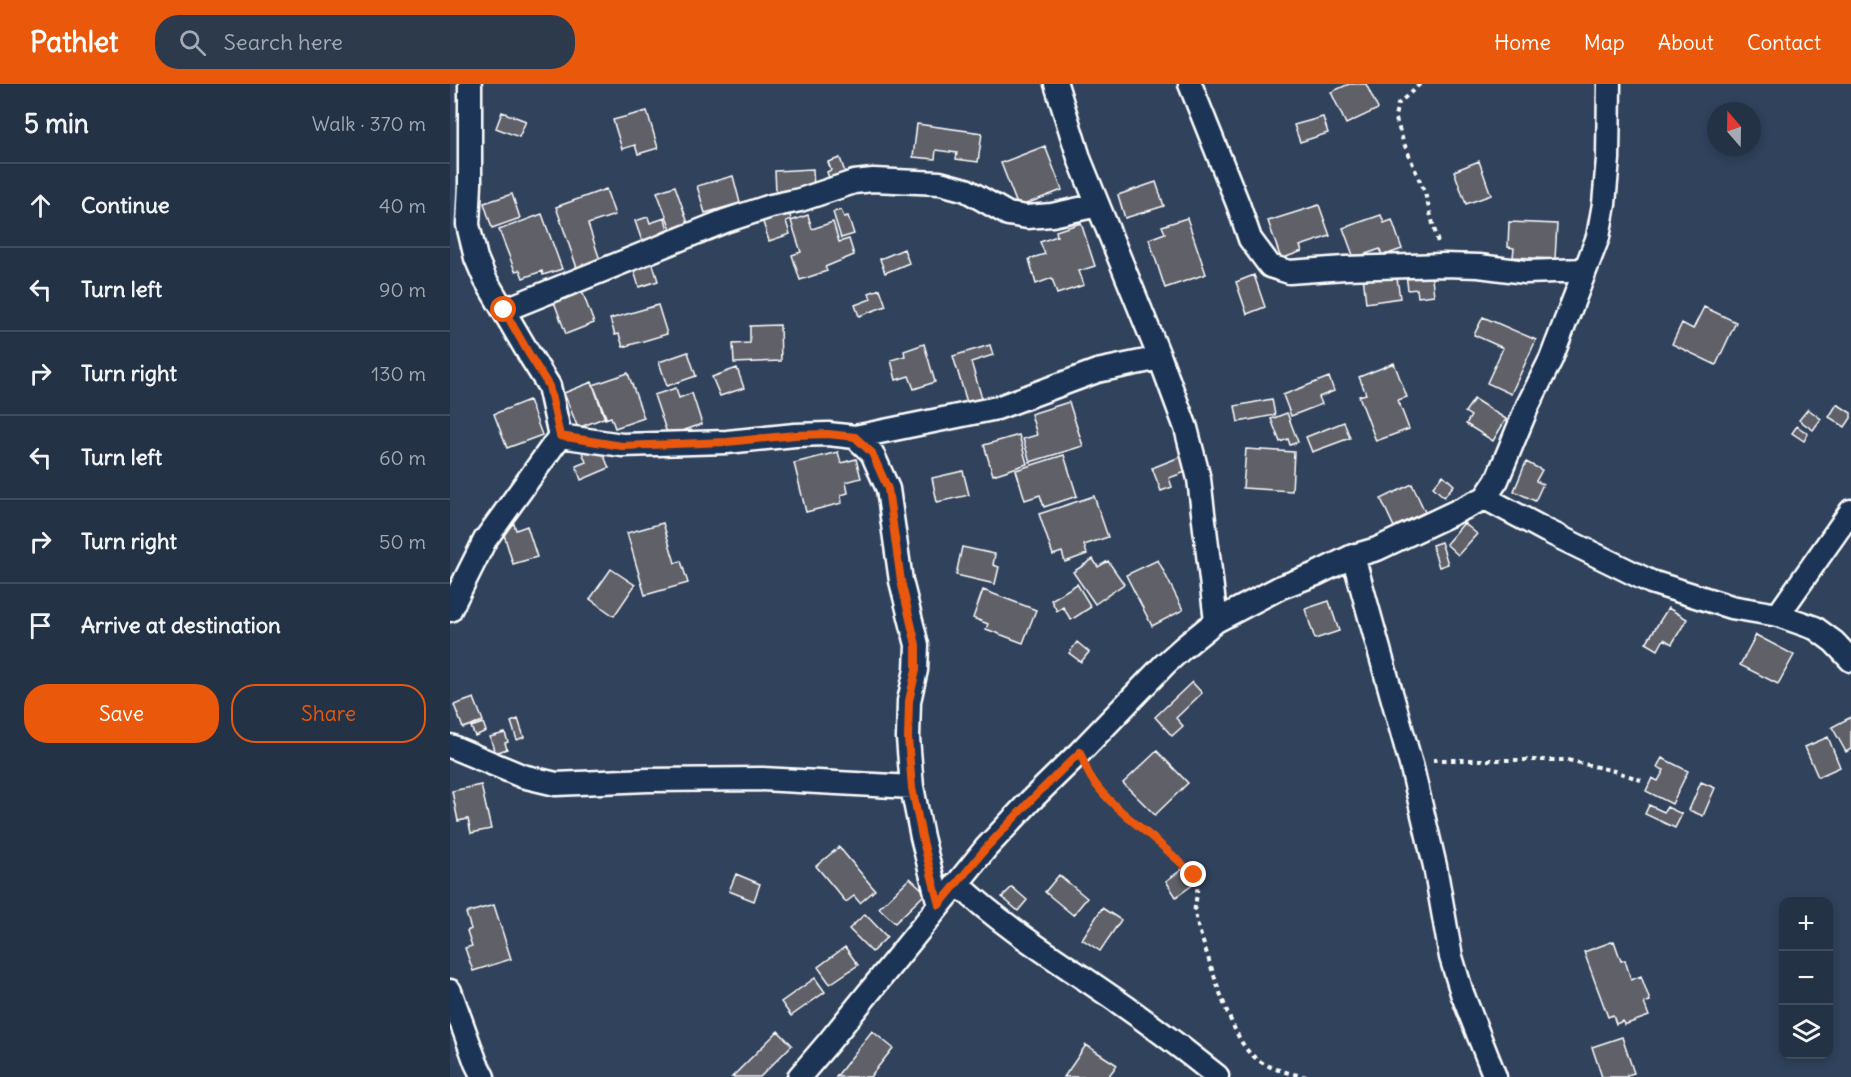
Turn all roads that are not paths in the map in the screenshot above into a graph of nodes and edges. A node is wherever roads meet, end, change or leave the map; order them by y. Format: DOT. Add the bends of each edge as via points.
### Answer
graph roads {
  1 [pos="470,84"];
  2 [pos="1056,84"];
  3 [pos="1190,84"];
  4 [pos="1609,84"];
  5 [pos="1098,205"];
  6 [pos="1585,270"];
  7 [pos="504,310"];
  8 [pos="1160,358"];
  9 [pos="560,436"];
  10 [pos="855,437"];
  11 [pos="1485,498"];
  12 [pos="1851,511"];
  13 [pos="1353,556"];
  14 [pos="450,610"];
  15 [pos="1778,615"];
  16 [pos="1216,621"];
  17 [pos="1851,660"];
  18 [pos="450,746"];
  19 [pos="912,788"];
  20 [pos="957,883"];
  21 [pos="939,905"];
  22 [pos="450,991"];
  23 [pos="1217,1076"];
  24 [pos="483,1077"];
  25 [pos="799,1077"];
  26 [pos="1495,1077"];
  1 -- 7 [label="street" via="468,225 476,258"];
  2 -- 5 [label="street"];
  3 -- 6 [label="street" via="1250,239 1270,266 1289,272 1443,265 1525,272"];
  4 -- 6 [label="street" via="1604,204 1598,237"];
  5 -- 7 [label="street" via="1027,217 1008,214 966,190 940,183 854,182 725,220"];
  5 -- 8 [label="street"];
  6 -- 11 [label="street" via="1551,358 1497,480"];
  7 -- 9 [label="street" via="549,386"];
  8 -- 10 [label="street" via="1097,371 997,408"];
  8 -- 16 [label="street" via="1186,428 1199,479"];
  9 -- 10 [label="street" via="622,446 828,434"];
  9 -- 14 [label="street" via="485,540"];
  10 -- 19 [label="street" via="872,453 888,489 901,581 916,645 916,670 909,701"];
  11 -- 13 [label="street" via="1377,549"];
  11 -- 15 [label="street" via="1651,582 1731,607"];
  12 -- 15 [label="street"];
  13 -- 16 [label="street"];
  13 -- 26 [label="street" via="1412,768 1451,957"];
  15 -- 17 [label="street" via="1815,628"];
  16 -- 20 [label="street" via="1165,664 1030,801"];
  18 -- 19 [label="street" via="522,776 556,784 762,779"];
  19 -- 21 [label="street"];
  20 -- 21 [label="street"];
  20 -- 23 [label="street" via="1010,928"];
  21 -- 25 [label="street"];
  22 -- 24 [label="street"];
}
